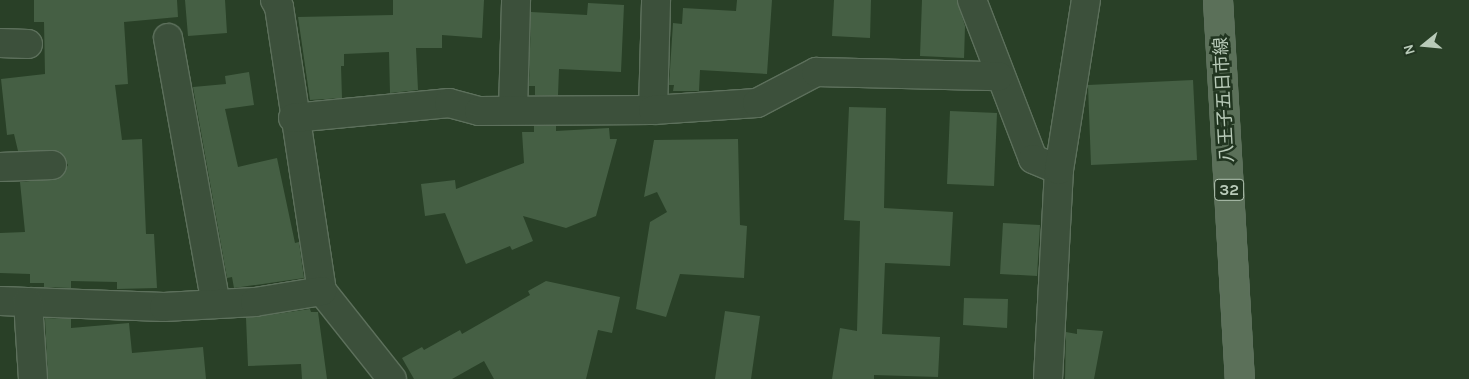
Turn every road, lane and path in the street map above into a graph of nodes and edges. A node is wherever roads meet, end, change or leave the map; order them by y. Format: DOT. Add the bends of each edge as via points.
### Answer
graph roads {
  1 [pos="275,0"];
  2 [pos="516,0"];
  3 [pos="656,0"];
  4 [pos="972,0"];
  5 [pos="1086,0"];
  6 [pos="1218,0"];
  7 [pos="168,38"];
  8 [pos="0,43"];
  9 [pos="28,44"];
  10 [pos="999,76"];
  11 [pos="513,110"];
  12 [pos="654,110"];
  13 [pos="293,118"];
  14 [pos="52,165"];
  15 [pos="0,167"];
  16 [pos="1059,170"];
  17 [pos="322,291"];
  18 [pos="0,301"];
  19 [pos="28,302"];
  20 [pos="216,304"];
  21 [pos="33,379"];
  22 [pos="392,379"];
  23 [pos="1048,379"];
  24 [pos="1240,379"];
  1 -- 13 [label="street" via="279,7"];
  2 -- 11 [label="street"];
  3 -- 12 [label="street"];
  4 -- 10 [label="street"];
  5 -- 16 [label="street"];
  6 -- 24 [label="main road, 八王子五日市線 / 32"];
  7 -- 20 [label="street"];
  8 -- 9 [label="street"];
  10 -- 12 [label="street" via="816,72 757,103"];
  10 -- 16 [label="street" via="1033,159"];
  11 -- 12 [label="street"];
  11 -- 13 [label="street" via="479,111 450,104"];
  13 -- 17 [label="street"];
  14 -- 15 [label="street"];
  16 -- 23 [label="street"];
  17 -- 20 [label="street"];
  17 -- 22 [label="street"];
  18 -- 19 [label="street"];
  19 -- 20 [label="street" via="164,307"];
  19 -- 21 [label="street"];
}
